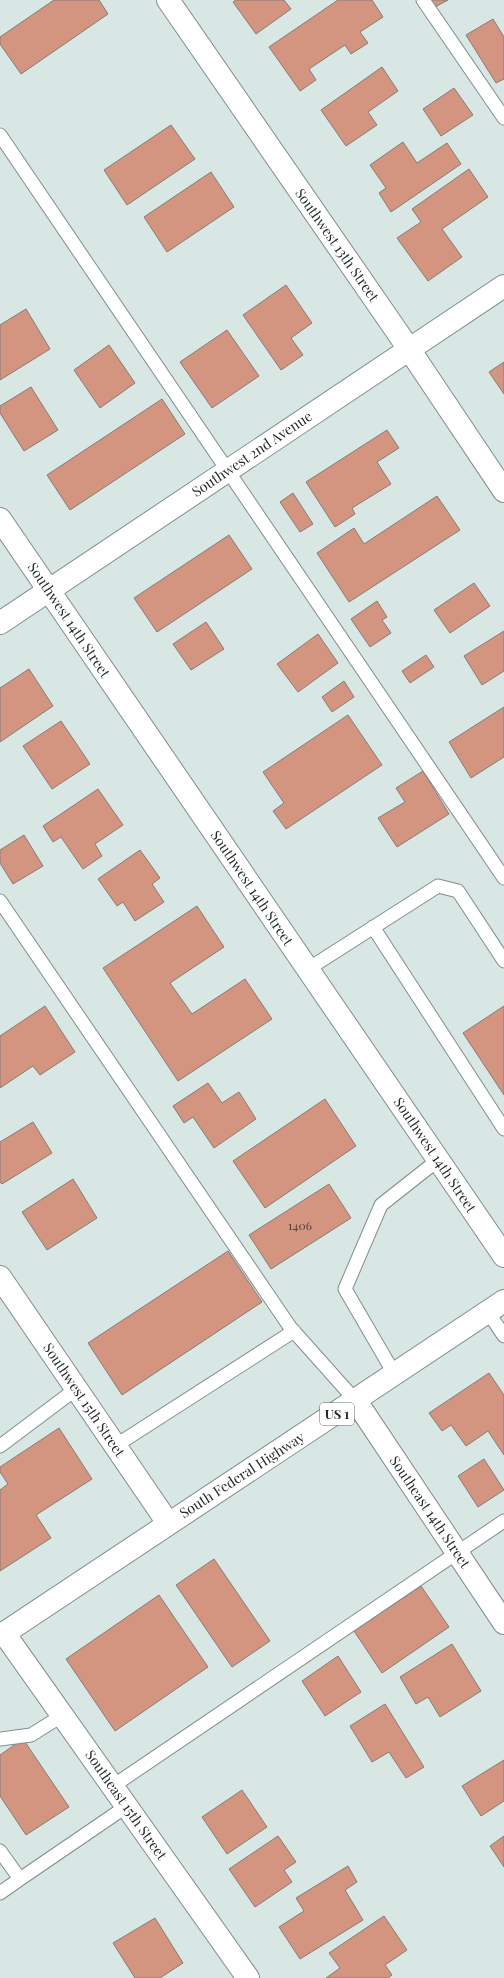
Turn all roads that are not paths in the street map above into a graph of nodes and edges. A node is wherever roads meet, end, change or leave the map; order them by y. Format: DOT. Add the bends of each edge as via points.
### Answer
graph roads {
  1 [pos="168,0"];
  2 [pos="423,0"];
  3 [pos="504,118"];
  4 [pos="0,135"];
  5 [pos="504,286"];
  6 [pos="409,349"];
  7 [pos="228,470"];
  8 [pos="504,491"];
  9 [pos="0,518"];
  10 [pos="48,590"];
  11 [pos="0,623"];
  12 [pos="500,864"];
  13 [pos="504,878"];
  14 [pos="0,901"];
  15 [pos="373,927"];
  16 [pos="504,961"];
  17 [pos="308,969"];
  18 [pos="504,1129"];
  19 [pos="438,1160"];
  20 [pos="504,1256"];
  21 [pos="0,1278"];
  22 [pos="496,1307"];
  23 [pos="294,1331"];
  24 [pos="504,1336"];
  25 [pos="395,1374"];
  26 [pos="76,1389"];
  27 [pos="356,1401"];
  28 [pos="0,1446"];
  29 [pos="115,1446"];
  30 [pos="504,1521"];
  31 [pos="168,1523"];
  32 [pos="457,1553"];
  33 [pos="504,1623"];
  34 [pos="1,1633"];
  35 [pos="63,1716"];
  36 [pos="0,1739"];
  37 [pos="113,1786"];
  38 [pos="126,1806"];
  39 [pos="0,1851"];
  40 [pos="20,1879"];
  41 [pos="0,1893"];
  42 [pos="248,1978"];
  1 -- 6 [label="street, Southwest 13th Street"];
  2 -- 3 [label="lane"];
  4 -- 7 [label="lane"];
  5 -- 6 [label="street, Southwest 2nd Avenue"];
  6 -- 7 [label="street, Southwest 2nd Avenue"];
  6 -- 8 [label="street, Southwest 13th Street"];
  7 -- 10 [label="street, Southwest 2nd Avenue"];
  7 -- 12 [label="lane"];
  9 -- 10 [label="street, Southwest 14th Street"];
  10 -- 11 [label="street, Southwest 2nd Avenue"];
  10 -- 17 [label="street, Southwest 14th Street"];
  12 -- 13 [label="lane"];
  14 -- 23 [label="lane"];
  15 -- 16 [label="lane" via="438,886 444,887 458,891"];
  15 -- 17 [label="lane"];
  15 -- 18 [label="lane"];
  17 -- 19 [label="street, Southwest 14th Street"];
  19 -- 20 [label="street, Southwest 14th Street"];
  19 -- 25 [label="lane" via="381,1205 345,1289"];
  21 -- 26 [label="street, Southwest 15th Street"];
  22 -- 24 [label="lane"];
  22 -- 25 [label="street, South Federal Highway / US 1"];
  23 -- 27 [label="lane"];
  23 -- 29 [label="lane"];
  25 -- 27 [label="street, South Federal Highway / US 1"];
  26 -- 28 [label="lane"];
  26 -- 29 [label="street, Southwest 15th Street"];
  27 -- 31 [label="street, South Federal Highway / US 1"];
  27 -- 32 [label="street, Southeast 14th Street"];
  29 -- 31 [label="street, Southwest 15th Street"];
  30 -- 32 [label="lane"];
  31 -- 34 [label="street, South Federal Highway / US 1"];
  32 -- 33 [label="street, Southeast 14th Street"];
  32 -- 37 [label="lane"];
  34 -- 35 [label="street, Southeast 15th Street"];
  35 -- 36 [label="lane" via="31,1735"];
  35 -- 37 [label="street, Southeast 15th Street"];
  37 -- 38 [label="street, Southeast 15th Street"];
  38 -- 40 [label="lane"];
  38 -- 42 [label="street, Southeast 15th Street"];
  39 -- 40 [label="lane"];
  40 -- 41 [label="lane"];
}
